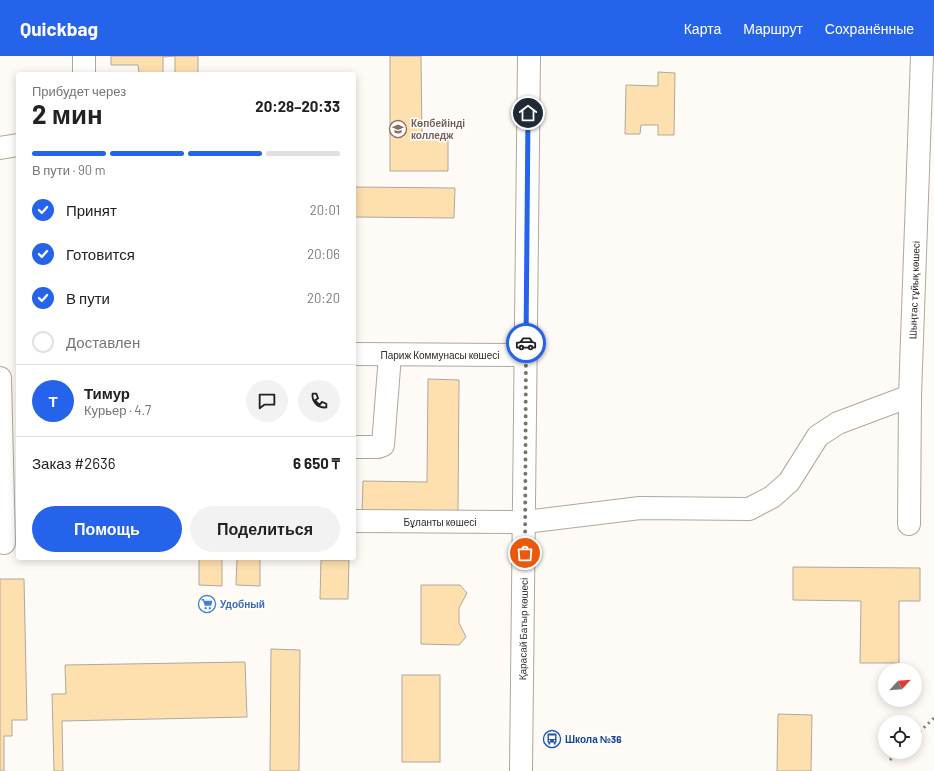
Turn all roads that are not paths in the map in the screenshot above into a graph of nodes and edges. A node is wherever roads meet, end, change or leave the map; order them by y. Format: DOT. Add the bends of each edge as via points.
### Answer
graph roads {
  1 [pos="84,56"];
  2 [pos="529,56"];
  3 [pos="926,61"];
  4 [pos="84,72"];
  5 [pos="16,145"];
  6 [pos="0,148"];
  7 [pos="356,354"];
  8 [pos="390,355"];
  9 [pos="525,355"];
  10 [pos="0,378"];
  11 [pos="910,396"];
  12 [pos="10,434"];
  13 [pos="356,447"];
  14 [pos="356,521"];
  15 [pos="525,522"];
  16 [pos="909,524"];
  17 [pos="7,541"];
  18 [pos="521,771"];
  1 -- 4 [label="street"];
  2 -- 9 [label="street, Қарасай Батыр көшесі"];
  3 -- 11 [label="street, Шыңтас тұйық көшесі"];
  5 -- 6 [label="street"];
  7 -- 8 [label="street, Париж Коммунасы көшесі"];
  8 -- 9 [label="street, Париж Коммунасы көшесі"];
  8 -- 13 [label="street" via="383,445"];
  9 -- 15 [label="street, Қарасай Батыр көшесі"];
  10 -- 12 [label="street"];
  11 -- 15 [label="street, Бұланты көшесі" via="838,423 818,436 789,482 772,497 749,509 640,508"];
  11 -- 16 [label="street, Шыңтас тұйық көшесі"];
  12 -- 17 [label="street"];
  14 -- 15 [label="street, Бұланты көшесі"];
  15 -- 18 [label="street, Қарасай Батыр көшесі"];
}
